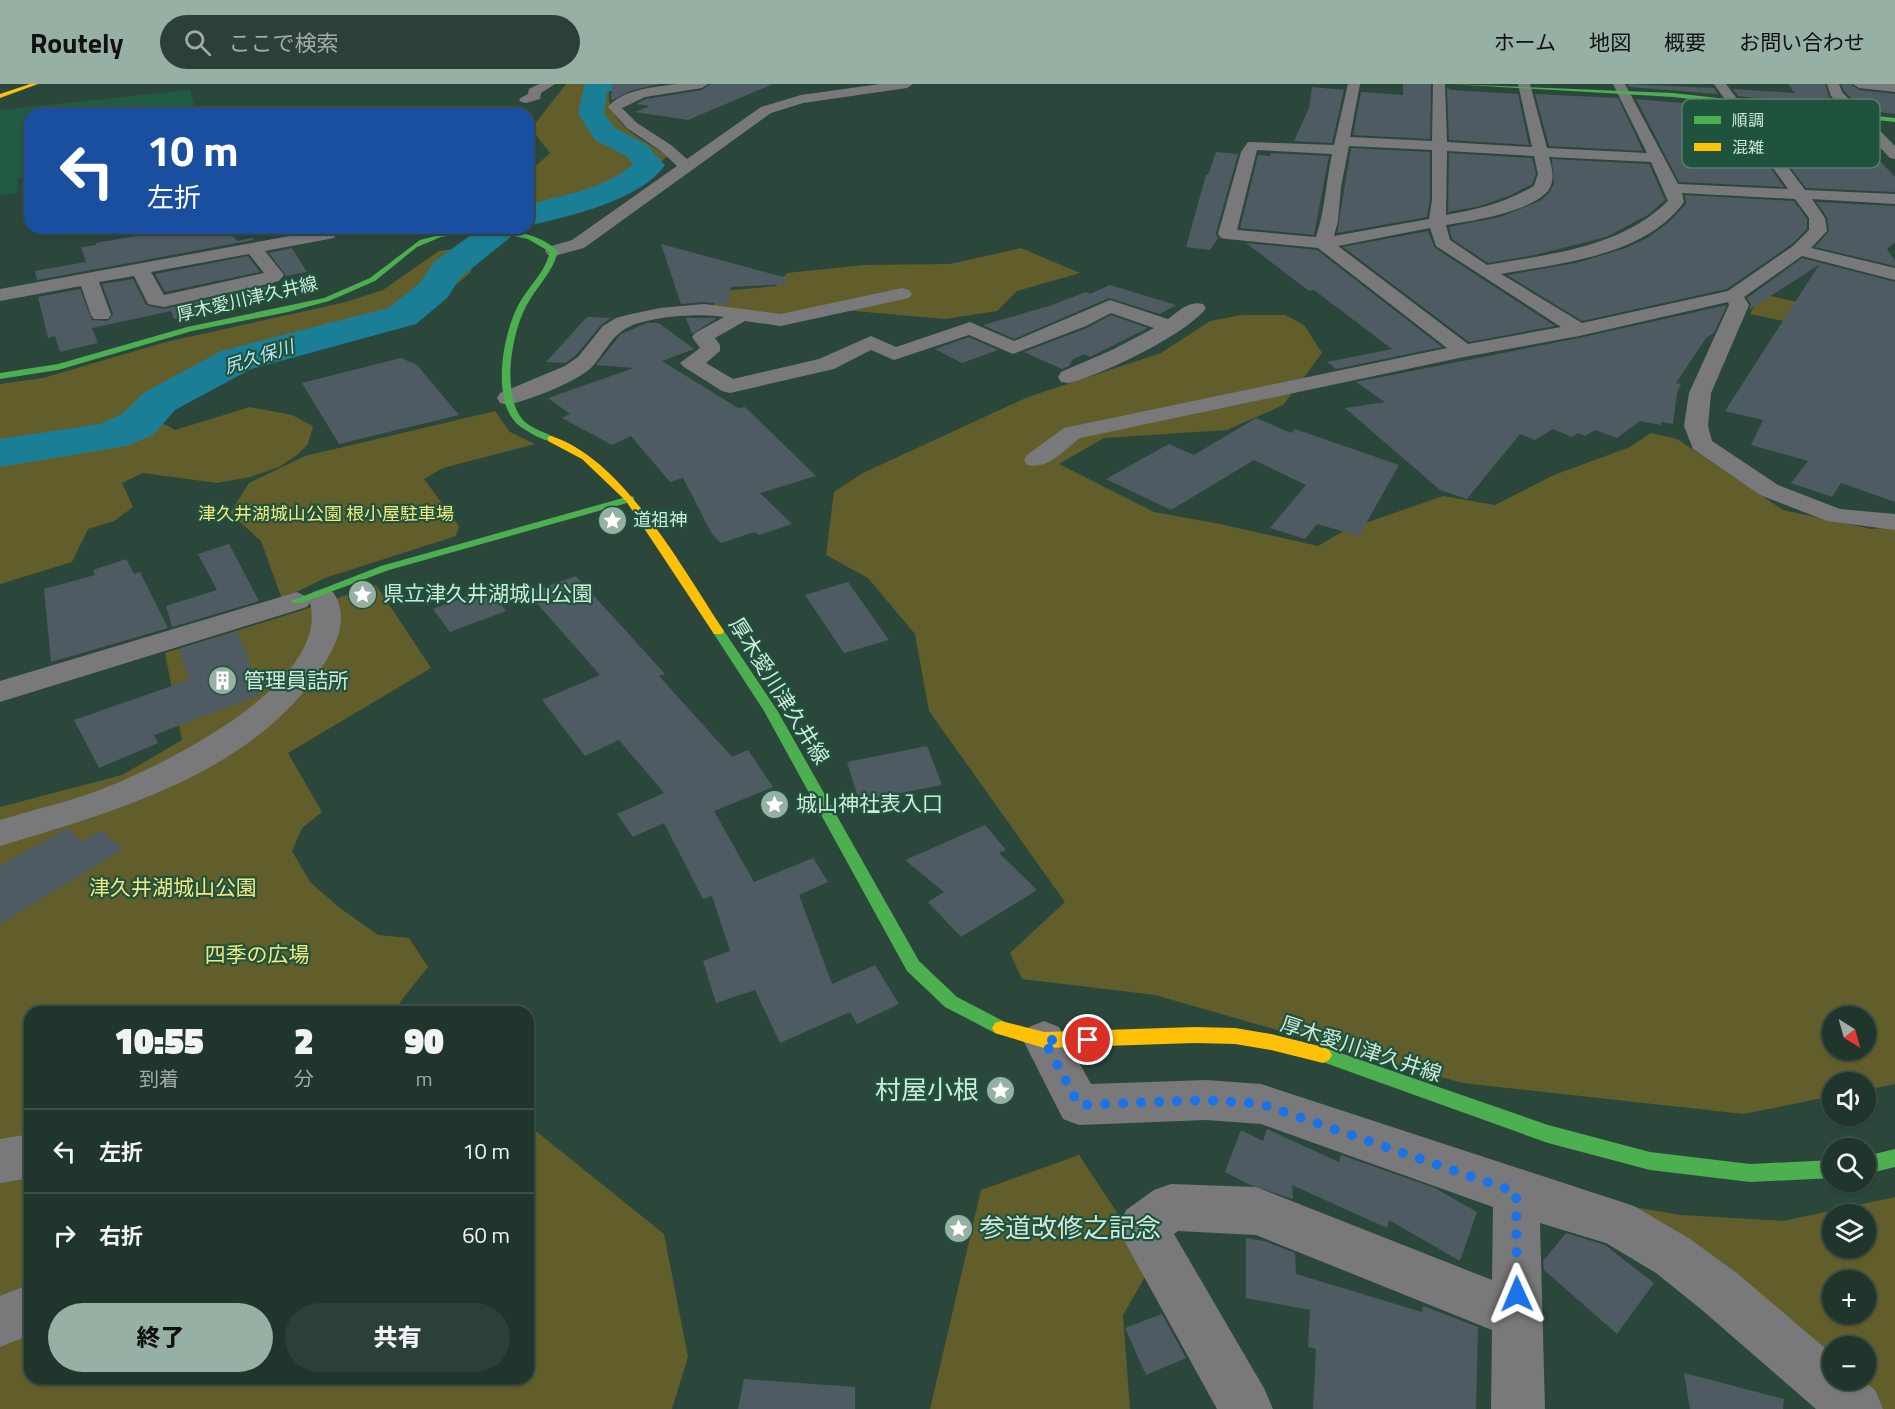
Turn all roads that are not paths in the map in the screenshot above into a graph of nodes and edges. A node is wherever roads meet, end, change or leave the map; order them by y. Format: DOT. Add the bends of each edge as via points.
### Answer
graph roads {
  1 [pos="35,84"];
  2 [pos="549,84"];
  3 [pos="702,84"];
  4 [pos="907,84"];
  5 [pos="1354,84"];
  6 [pos="1439,84"];
  7 [pos="1452,84"];
  8 [pos="1720,84"];
  9 [pos="1833,84"];
  10 [pos="1859,84"];
  11 [pos="1524,86"];
  12 [pos="1621,88"];
  13 [pos="1895,88"];
  14 [pos="0,96"];
  15 [pos="526,99"];
  16 [pos="1715,99"];
  17 [pos="1731,99"];
  18 [pos="1842,99"];
  19 [pos="1880,118"];
  20 [pos="1895,120"];
  21 [pos="1880,139"];
  22 [pos="1342,145"];
  23 [pos="1438,146"];
  24 [pos="1541,151"];
  25 [pos="1895,155"];
  26 [pos="1657,158"];
  27 [pos="688,165"];
  28 [pos="1779,168"];
  29 [pos="1672,188"];
  30 [pos="1796,193"];
  31 [pos="1895,199"];
  32 [pos="1437,222"];
  33 [pos="328,234"];
  34 [pos="446,234"];
  35 [pos="512,234"];
  36 [pos="1323,243"];
  37 [pos="253,248"];
  38 [pos="1799,250"];
  39 [pos="554,251"];
  40 [pos="140,269"];
  41 [pos="1484,271"];
  42 [pos="1895,274"];
  43 [pos="88,279"];
  44 [pos="902,294"];
  45 [pos="0,295"];
  46 [pos="1734,295"];
  47 [pos="1196,308"];
  48 [pos="101,315"];
  49 [pos="742,315"];
  50 [pos="1172,327"];
  51 [pos="1579,330"];
  52 [pos="1464,351"];
  53 [pos="0,376"];
  54 [pos="1069,376"];
  55 [pos="508,398"];
  56 [pos="1036,460"];
  57 [pos="630,499"];
  58 [pos="1895,522"];
  59 [pos="313,596"];
  60 [pos="0,692"];
  61 [pos="0,833"];
  62 [pos="1044,1040"];
  63 [pos="24,1157"];
  64 [pos="1895,1158"];
  65 [pos="0,1161"];
  66 [pos="1876,1163"];
  67 [pos="1822,1170"];
  68 [pos="1516,1192"];
  69 [pos="24,1312"];
  70 [pos="1517,1314"];
  71 [pos="0,1322"];
  72 [pos="1246,1409"];
  73 [pos="1518,1409"];
  74 [pos="1856,1409"];
  1 -- 14 [label="main road"];
  2 -- 15 [label="street"];
  3 -- 27 [label="street" via="639,96 615,107 630,125"];
  4 -- 27 [label="street" via="778,105"];
  5 -- 22 [label="street"];
  6 -- 23 [label="street"];
  7 -- 11 [label="main road"];
  8 -- 17 [label="street"];
  9 -- 18 [label="street"];
  10 -- 13 [label="street"];
  11 -- 12 [label="main road"];
  11 -- 24 [label="street"];
  12 -- 16 [label="main road"];
  12 -- 26 [label="street"];
  19 -- 20 [label="main road"];
  21 -- 25 [label="street"];
  22 -- 23 [label="street"];
  22 -- 36 [label="street"];
  22 -- 36 [label="street" via="1253,145 1227,234"];
  23 -- 24 [label="street"];
  23 -- 32 [label="street"];
  24 -- 26 [label="street"];
  24 -- 32 [label="street" via="1546,174 1541,189 1487,213"];
  26 -- 29 [label="street"];
  27 -- 39 [label="street" via="578,244"];
  28 -- 30 [label="street"];
  29 -- 30 [label="street"];
  29 -- 41 [label="street" via="1676,201 1671,209 1639,231 1593,251"];
  30 -- 31 [label="street"];
  30 -- 38 [label="street" via="1817,219 1818,231"];
  32 -- 36 [label="street"];
  32 -- 41 [label="street" via="1442,242"];
  33 -- 37 [label="street"];
  34 -- 53 [label="main road, 厚木愛川津久井線" via="407,248 369,283 328,299 191,329 57,367"];
  35 -- 39 [label="main road, 厚木愛川津久井線" via="534,239"];
  36 -- 52 [label="street"];
  37 -- 40 [label="street"];
  37 -- 40 [label="street" via="275,275 165,301 155,300"];
  38 -- 42 [label="street"];
  38 -- 46 [label="street"];
  39 -- 55 [label="main road, 厚木愛川津久井線" via="552,263 517,318 507,362"];
  40 -- 43 [label="street"];
  41 -- 51 [label="street"];
  43 -- 45 [label="street"];
  43 -- 48 [label="street"];
  44 -- 49 [label="street" via="779,320"];
  46 -- 51 [label="street"];
  46 -- 58 [label="street" via="1739,305 1700,393 1696,426 1701,444 1769,490 1836,516"];
  47 -- 50 [label="street"];
  49 -- 50 [label="street" via="702,337 710,351 691,363 730,386 826,364 871,342 894,354 970,328 1013,348 1110,306"];
  49 -- 55 [label="street" via="707,310 625,322 611,327 578,368"];
  50 -- 54 [label="street" via="1144,344"];
  51 -- 52 [label="street"];
  52 -- 56 [label="street" via="1072,433"];
  55 -- 57 [label="main road, 厚木愛川津久井線" via="520,422 585,457"];
  57 -- 59 [label="main road" via="464,544"];
  57 -- 62 [label="main road, 厚木愛川津久井線" via="770,710 914,966 942,995 968,1013 1000,1028"];
  59 -- 60 [label="street"];
  59 -- 61 [label="street" via="327,618 324,634 308,665 278,701 228,740 140,787"];
  62 -- 67 [label="main road, 厚木愛川津久井線" via="1235,1036 1334,1059 1548,1134 1640,1158 1750,1173"];
  62 -- 68 [label="street" via="1079,1105 1206,1100 1261,1104"];
  63 -- 65 [label="street"];
  64 -- 66 [label="main road"];
  68 -- 70 [label="street"];
  68 -- 74 [label="street" via="1617,1223 1673,1256"];
  69 -- 71 [label="street"];
  70 -- 72 [label="street" via="1256,1211 1171,1207 1143,1227"];
  70 -- 73 [label="street"];
}
